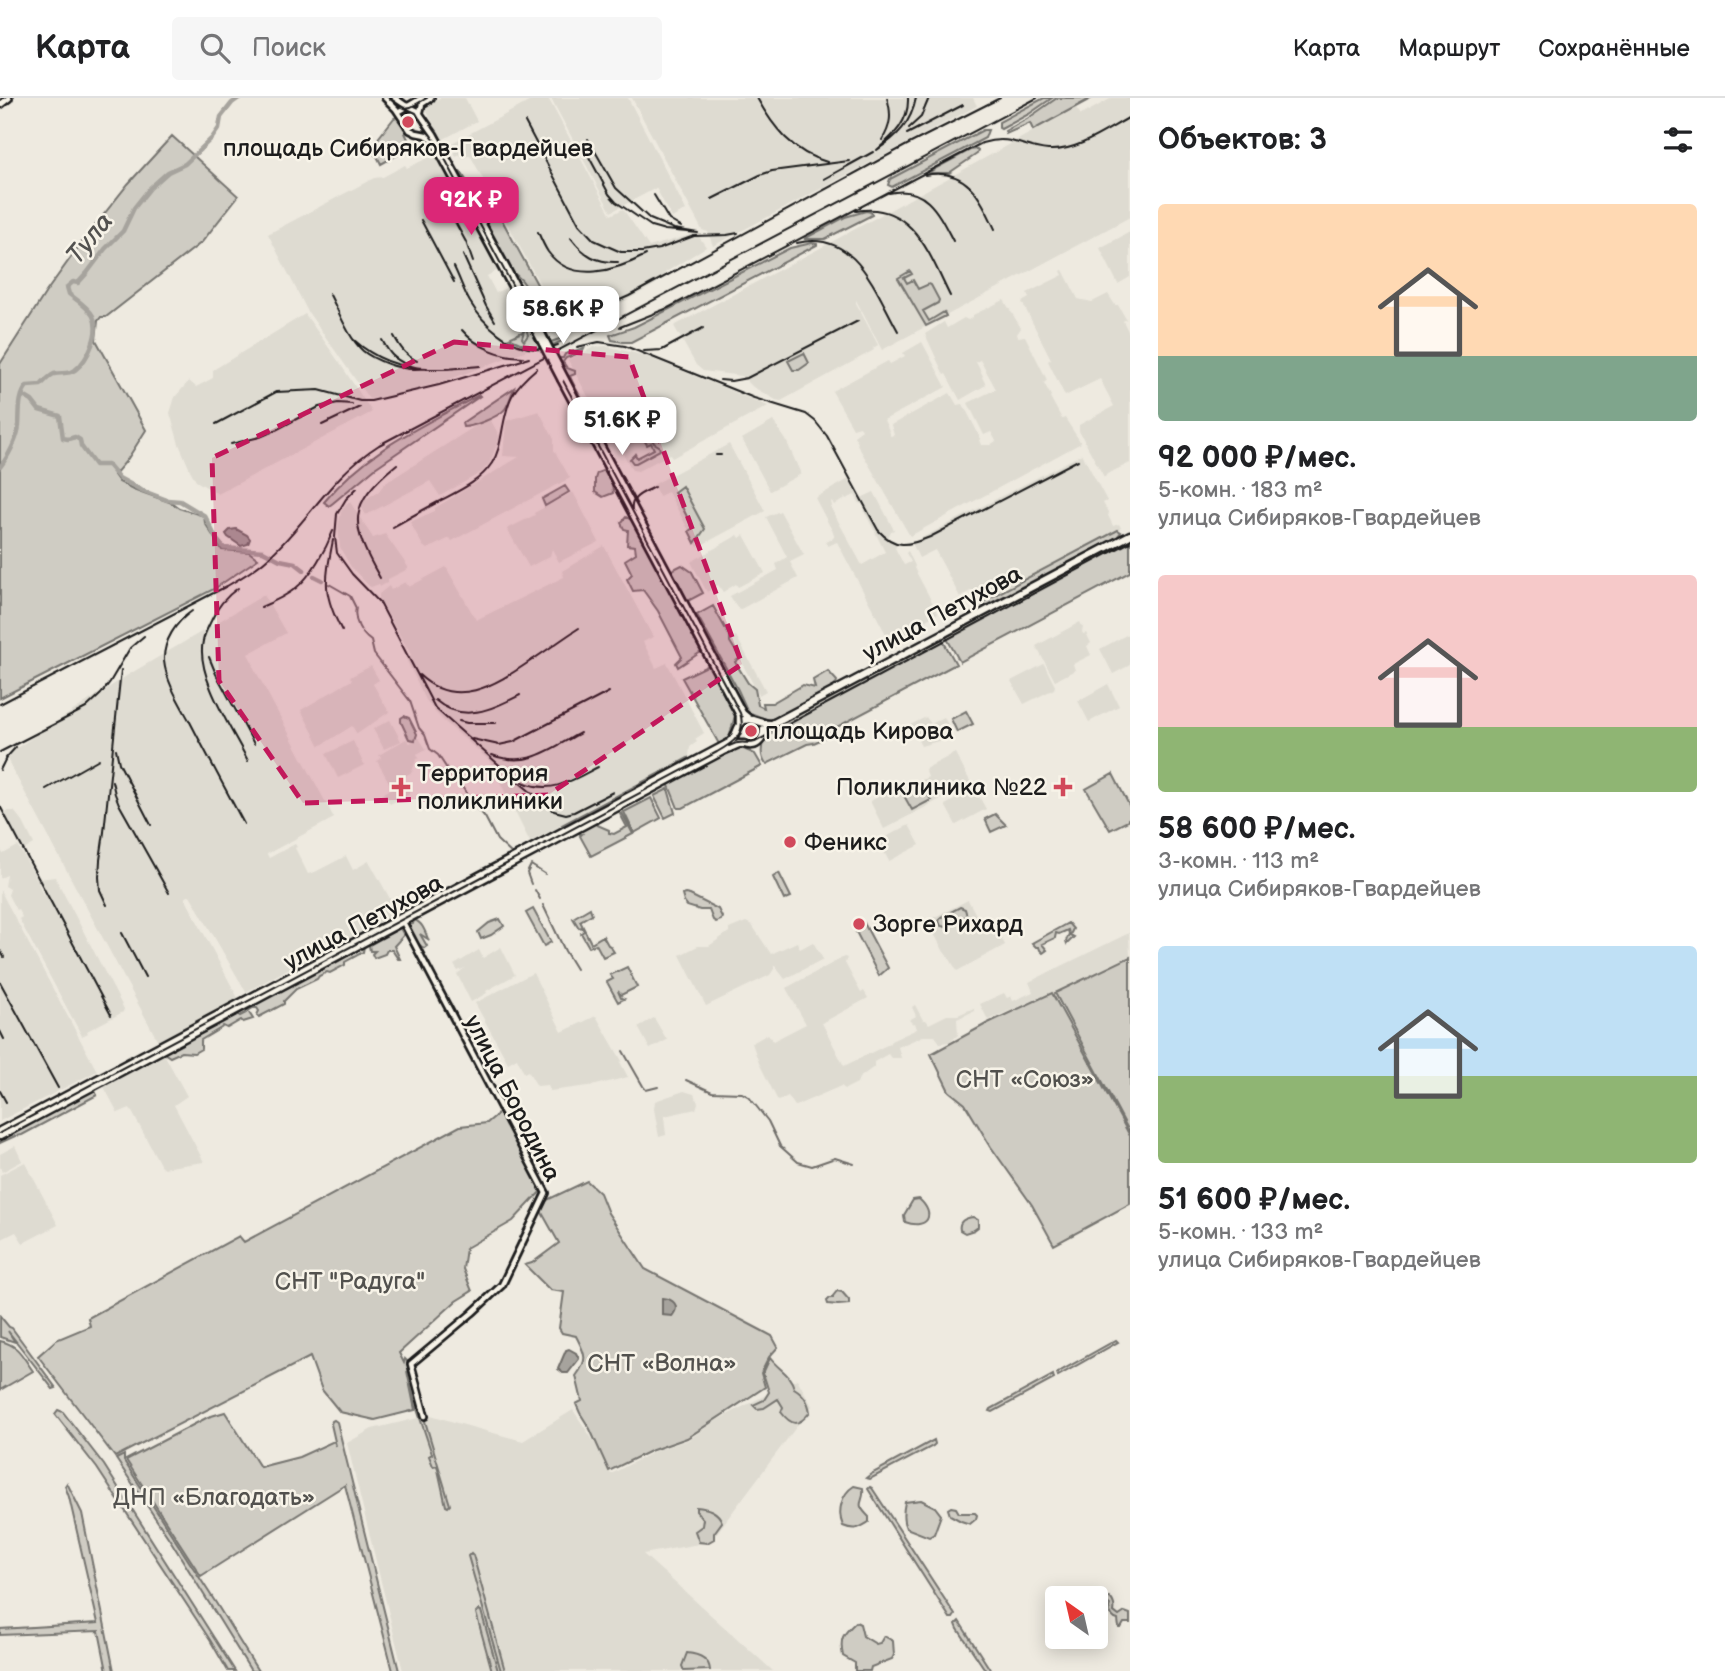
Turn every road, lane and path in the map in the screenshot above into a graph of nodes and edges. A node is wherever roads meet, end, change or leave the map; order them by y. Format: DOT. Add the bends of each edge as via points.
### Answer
graph roads {
  1 [pos="9,98"];
  2 [pos="385,98"];
  3 [pos="395,98"];
  4 [pos="422,98"];
  5 [pos="431,98"];
  6 [pos="0,105"];
  7 [pos="407,106"];
  8 [pos="398,111"];
  9 [pos="394,117"];
  10 [pos="423,118"];
  11 [pos="402,119"];
  12 [pos="408,127"];
  13 [pos="418,133"];
  14 [pos="468,200"];
  15 [pos="1130,535"];
  16 [pos="725,684"];
  17 [pos="750,719"];
  18 [pos="761,723"];
  19 [pos="739,724"];
  20 [pos="772,724"];
  21 [pos="764,732"];
  22 [pos="737,734"];
  23 [pos="744,744"];
  24 [pos="403,922"];
  25 [pos="81,1091"];
  26 [pos="67,1098"];
  27 [pos="0,1131"];
  28 [pos="0,1136"];
  29 [pos="425,1416"];
  1 -- 6 [label="main road"];
  2 -- 8 [label="main road"];
  3 -- 7 [label="main road"];
  4 -- 7 [label="main road"];
  5 -- 10 [label="main road" via="420,107"];
  7 -- 8 [label="main road"];
  7 -- 10 [label="main road"];
  8 -- 11 [label="main road"];
  9 -- 11 [label="main road"];
  10 -- 12 [label="main road" via="410,116"];
  10 -- 13 [label="main road" via="424,127"];
  10 -- 14 [label="main road"];
  11 -- 12 [label="main road"];
  12 -- 13 [label="main road"];
  13 -- 14 [label="main road" via="432,139"];
  14 -- 16 [label="main road, bridge"];
  15 -- 20 [label="highway, улица Петухова"];
  16 -- 17 [label="main road"];
  16 -- 19 [label="main road"];
  17 -- 18 [label="highway"];
  17 -- 19 [label="highway"];
  18 -- 20 [label="highway"];
  18 -- 21 [label="highway"];
  19 -- 22 [label="highway"];
  20 -- 21 [label="highway, улица Петухова"];
  21 -- 23 [label="highway" via="756,745"];
  22 -- 23 [label="highway"];
  22 -- 25 [label="highway, улица Петухова" via="729,743"];
  23 -- 24 [label="highway, улица Петухова"];
  24 -- 25 [label="highway, улица Петухова"];
  24 -- 29 [label="main road, улица Бородина" via="546,1193 502,1285 411,1364"];
  25 -- 26 [label="highway, улица Петухова"];
  26 -- 27 [label="highway, улица Петухова"];
  26 -- 28 [label="highway, улица Петухова"];
}
